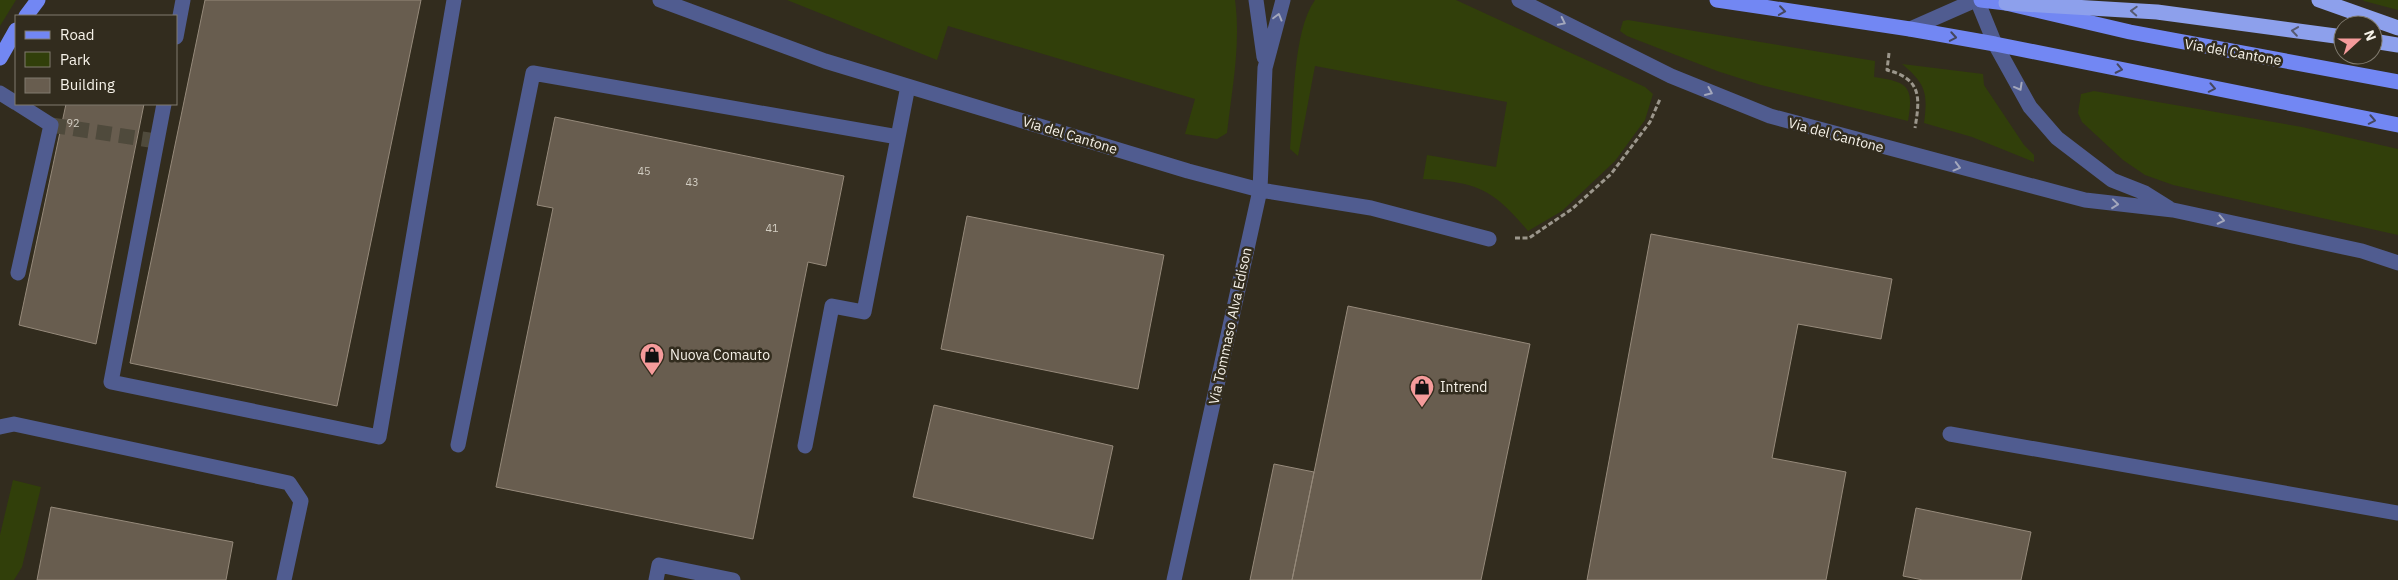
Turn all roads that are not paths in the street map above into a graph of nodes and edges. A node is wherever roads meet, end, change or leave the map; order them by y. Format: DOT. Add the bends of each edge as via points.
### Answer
graph roads {
  1 [pos="38,0"];
  2 [pos="183,0"];
  3 [pos="454,0"];
  4 [pos="660,0"];
  5 [pos="1256,0"];
  6 [pos="1283,0"];
  7 [pos="1518,0"];
  8 [pos="1717,0"];
  9 [pos="1977,0"];
  10 [pos="1981,0"];
  11 [pos="2319,0"];
  12 [pos="2006,3"];
  13 [pos="27,15"];
  14 [pos="178,26"];
  15 [pos="2398,28"];
  16 [pos="1910,29"];
  17 [pos="15,32"];
  18 [pos="2333,36"];
  19 [pos="2383,43"];
  20 [pos="1995,44"];
  21 [pos="2398,45"];
  22 [pos="0,58"];
  23 [pos="1265,68"];
  24 [pos="2398,82"];
  25 [pos="908,86"];
  26 [pos="0,92"];
  27 [pos="15,102"];
  28 [pos="20,105"];
  29 [pos="164,105"];
  30 [pos="2398,125"];
  31 [pos="898,137"];
  32 [pos="1260,190"];
  33 [pos="2173,210"];
  34 [pos="1489,239"];
  35 [pos="2362,251"];
  36 [pos="2398,254"];
  37 [pos="2398,263"];
  38 [pos="18,273"];
  39 [pos="0,427"];
  40 [pos="1950,434"];
  41 [pos="458,445"];
  42 [pos="805,446"];
  43 [pos="2398,513"];
  44 [pos="284,580"];
  45 [pos="656,580"];
  46 [pos="733,580"];
  47 [pos="1174,580"];
  1 -- 13 [label="main road"];
  2 -- 14 [label="street"];
  3 -- 29 [label="street" via="379,437 111,382"];
  4 -- 25 [label="street, Via del Cantone" via="825,61"];
  5 -- 23 [label="street, Via Tommaso Alva Edison"];
  23 -- 6 [label="street, Via Tommaso Alva Edison, one-way"];
  7 -- 33 [label="street, Via del Cantone, one-way" via="1671,76 1770,116 2085,200"];
  8 -- 16 [label="main road, one-way"];
  9 -- 16 [label="street"];
  9 -- 20 [label="street, Via del Cantone"];
  10 -- 12 [label="main road, Via del Cantone"];
  11 -- 15 [label="highway"];
  18 -- 12 [label="highway, one-way" via="2157,12"];
  12 -- 24 [label="main road, Via del Cantone" via="2137,34"];
  16 -- 20 [label="main road, one-way"];
  17 -- 22 [label="main road"];
  19 -- 21 [label="highway"];
  20 -- 30 [label="main road, one-way"];
  20 -- 33 [label="street, Via del Cantone, one-way" via="2030,107 2057,138 2112,180 2145,193"];
  23 -- 32 [label="street, Via Tommaso Alva Edison"];
  25 -- 31 [label="street"];
  25 -- 32 [label="street, Via del Cantone"];
  26 -- 27 [label="street"];
  28 -- 38 [label="street" via="51,125"];
  31 -- 41 [label="street" via="533,73"];
  31 -- 42 [label="street" via="864,312 832,306"];
  32 -- 34 [label="street, Via del Cantone" via="1371,208"];
  32 -- 47 [label="street, Via Tommaso Alva Edison"];
  33 -- 35 [label="street, Via del Cantone, one-way"];
  35 -- 36 [label="street, Via del Cantone"];
  35 -- 37 [label="street, Via del Cantone"];
  39 -- 44 [label="street" via="14,424 289,483 301,501"];
  40 -- 43 [label="street"];
  45 -- 46 [label="street" via="659,565"];
}
